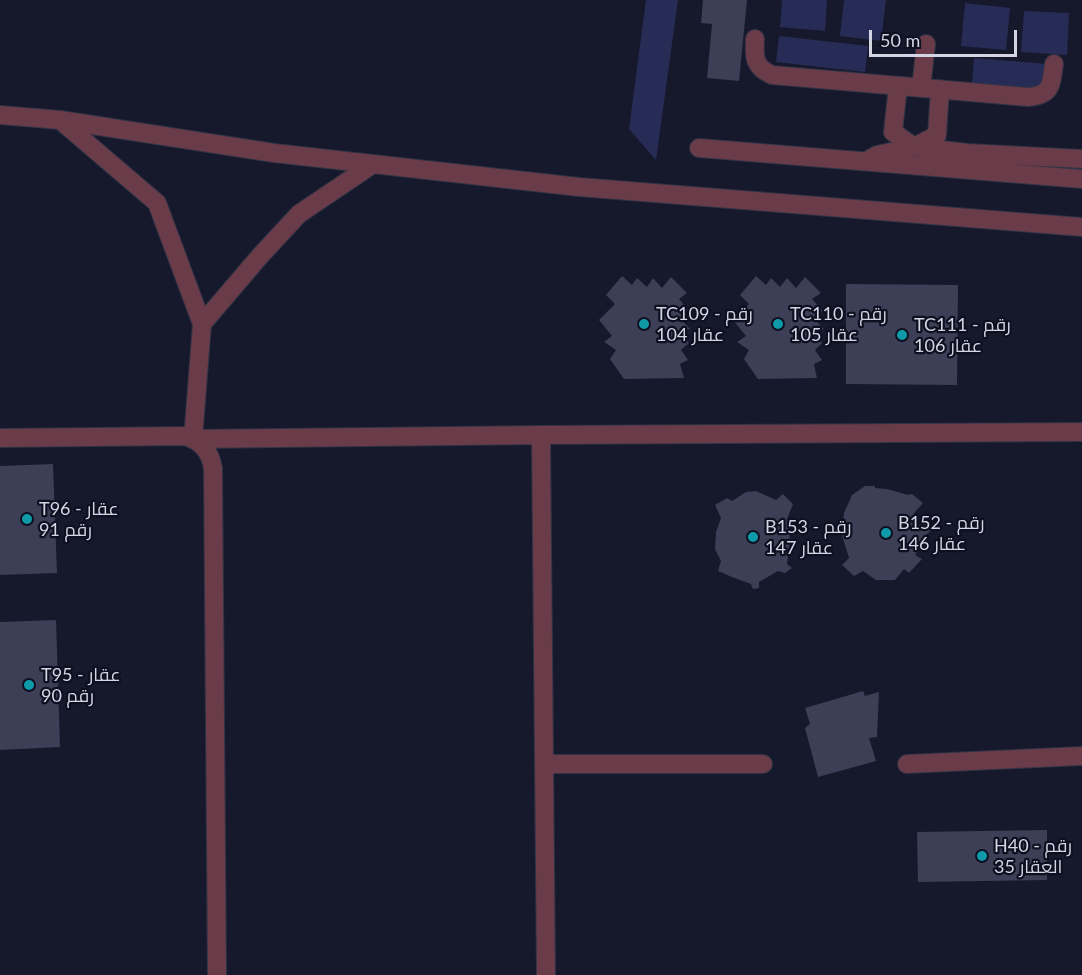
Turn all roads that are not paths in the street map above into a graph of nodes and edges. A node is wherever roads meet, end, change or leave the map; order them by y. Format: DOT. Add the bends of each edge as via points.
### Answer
graph roads {
  1 [pos="755,39"];
  2 [pos="926,44"];
  3 [pos="1054,64"];
  4 [pos="898,86"];
  5 [pos="921,88"];
  6 [pos="940,89"];
  7 [pos="0,115"];
  8 [pos="60,120"];
  9 [pos="914,147"];
  10 [pos="699,148"];
  11 [pos="1082,159"];
  12 [pos="866,162"];
  13 [pos="373,164"];
  14 [pos="1082,179"];
  15 [pos="1082,227"];
  16 [pos="202,324"];
  17 [pos="1082,432"];
  18 [pos="541,435"];
  19 [pos="0,438"];
  20 [pos="194,439"];
  21 [pos="1082,756"];
  22 [pos="544,764"];
  23 [pos="763,764"];
  24 [pos="907,764"];
  25 [pos="218,975"];
  26 [pos="546,975"];
  1 -- 4 [label="street" via="756,62 762,71 772,75"];
  2 -- 5 [label="street"];
  3 -- 6 [label="street" via="1052,82 1040,96"];
  4 -- 5 [label="street"];
  4 -- 9 [label="street" via="893,132"];
  5 -- 6 [label="street"];
  6 -- 9 [label="street" via="937,135"];
  7 -- 8 [label="street"];
  8 -- 13 [label="street"];
  8 -- 16 [label="street" via="157,203"];
  9 -- 11 [label="street"];
  9 -- 12 [label="street" via="877,154"];
  10 -- 12 [label="street"];
  12 -- 14 [label="street"];
  13 -- 15 [label="street" via="591,188"];
  13 -- 16 [label="street" via="299,214"];
  16 -- 20 [label="street"];
  17 -- 18 [label="street"];
  18 -- 20 [label="street"];
  18 -- 22 [label="street"];
  19 -- 20 [label="street" via="175,435"];
  20 -- 25 [label="street" via="207,451 213,468"];
  21 -- 24 [label="street"];
  22 -- 23 [label="street"];
  22 -- 26 [label="street"];
}
